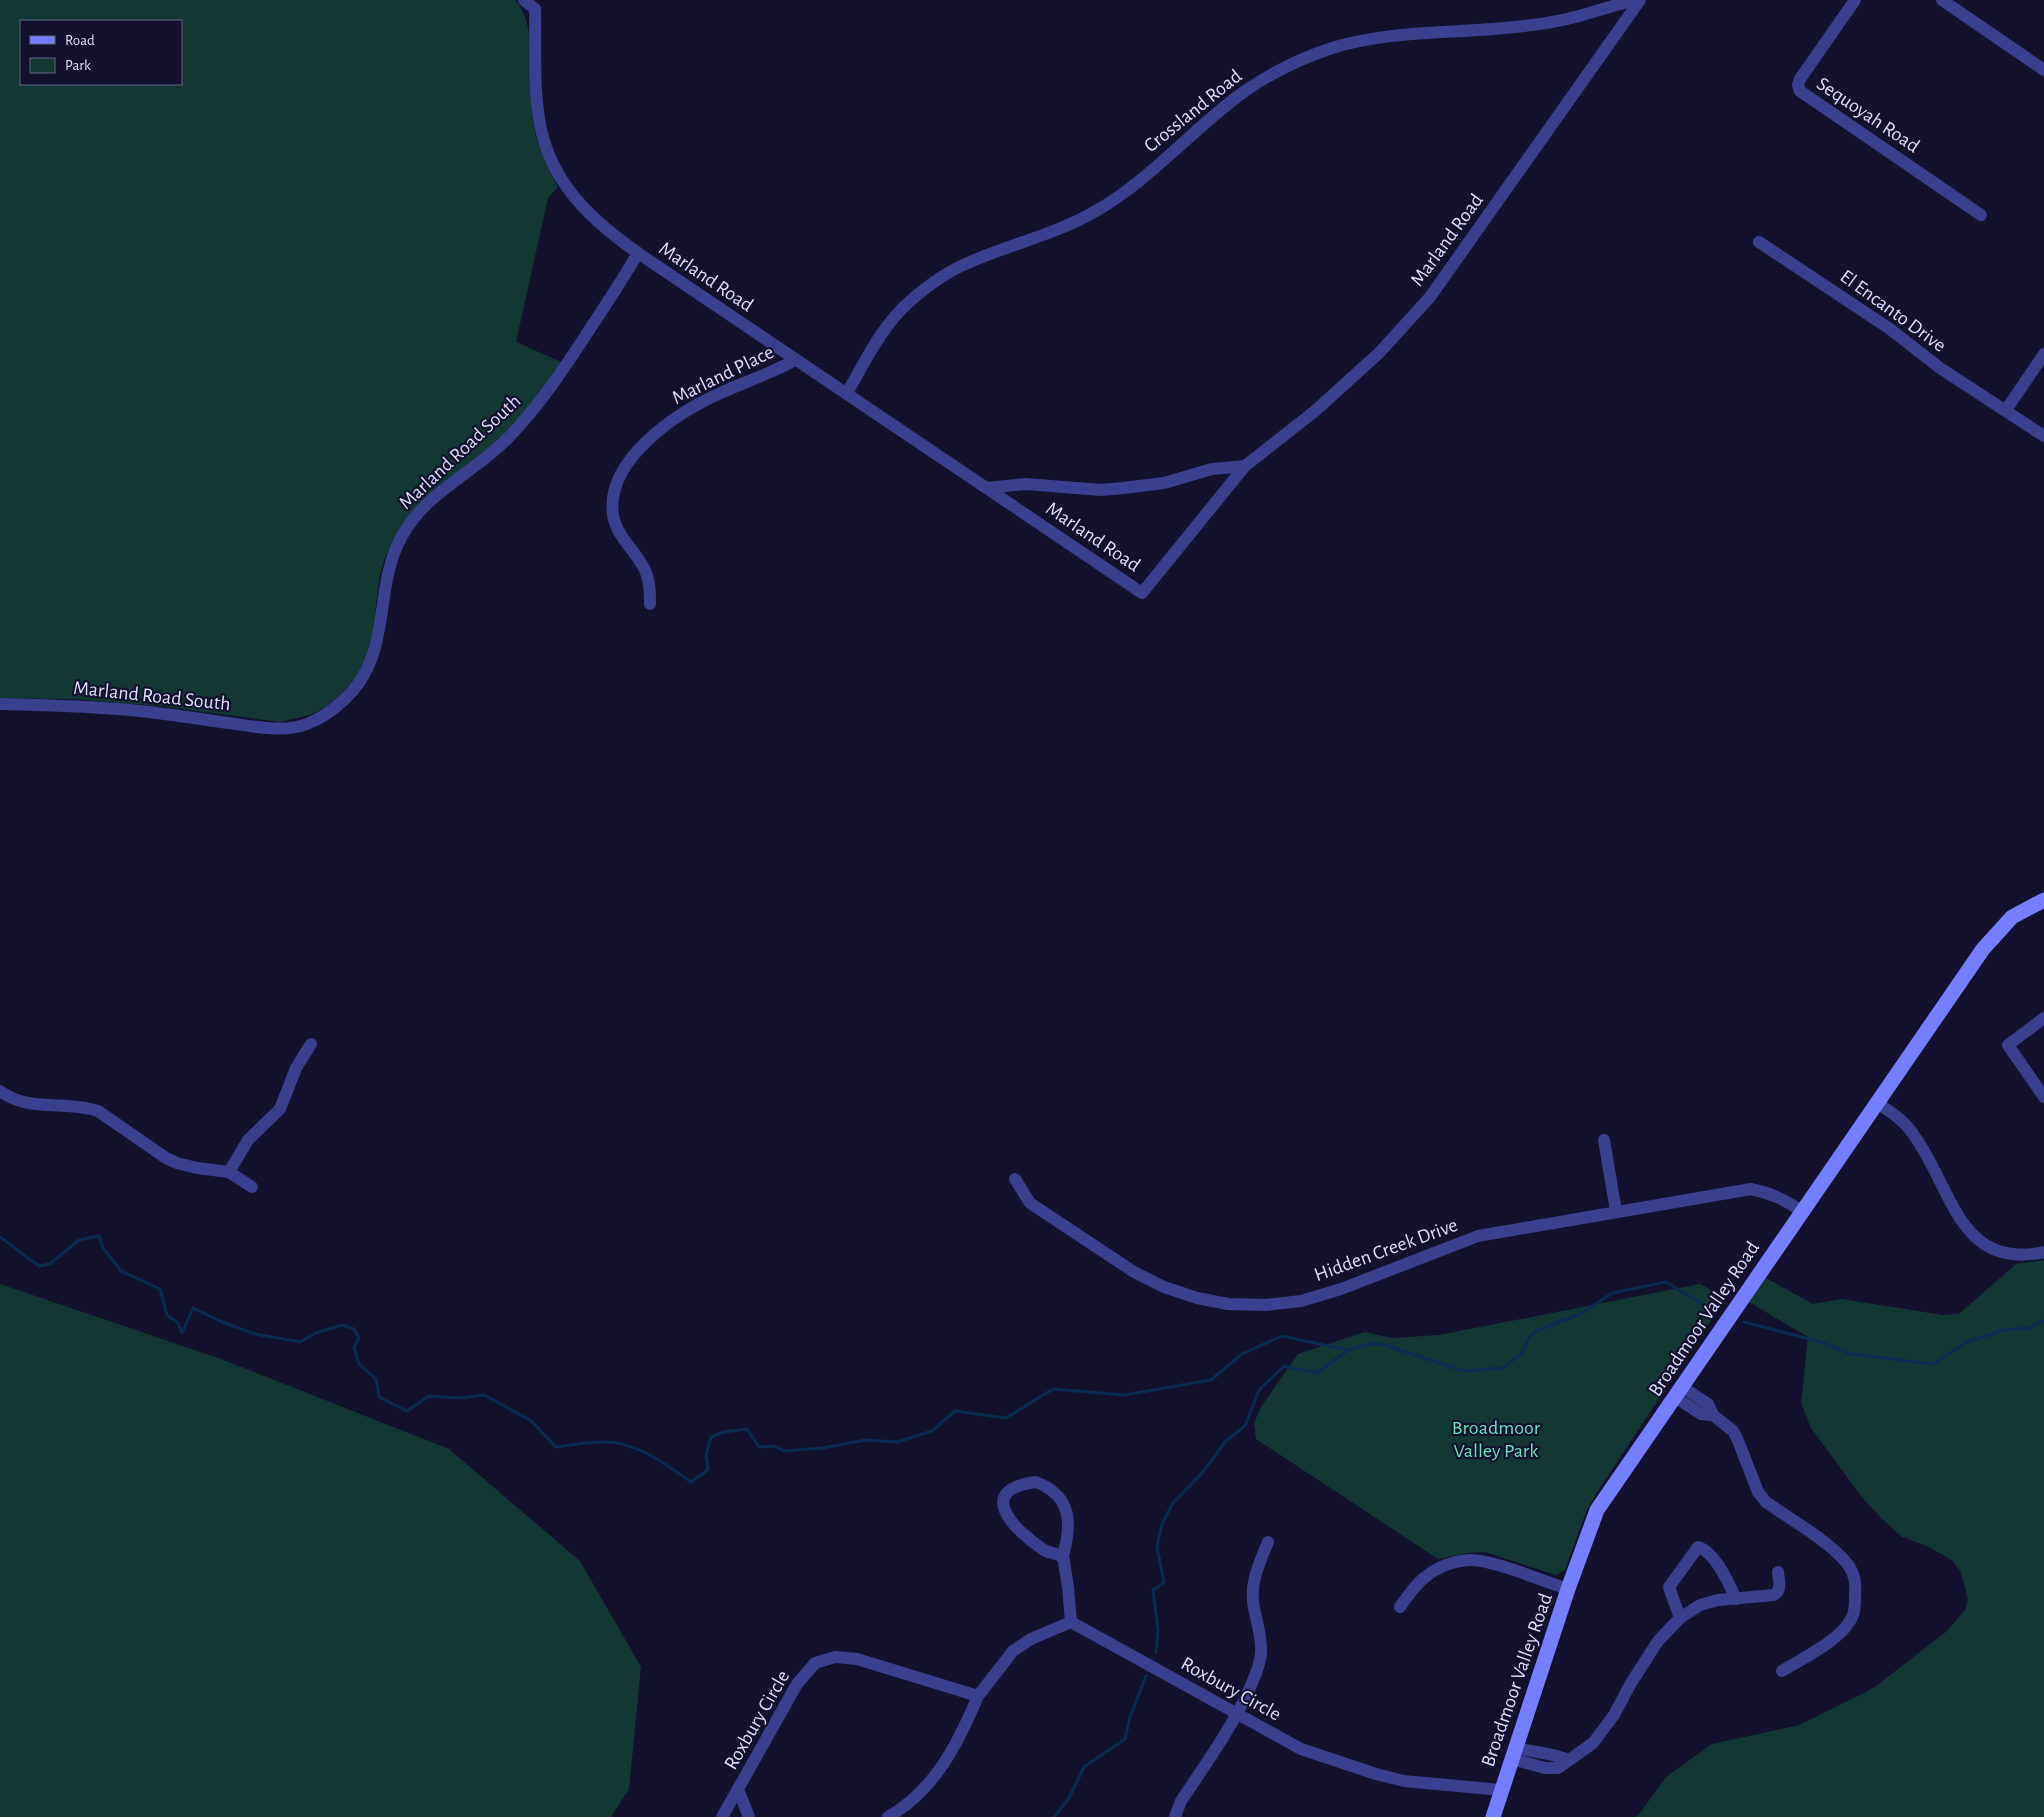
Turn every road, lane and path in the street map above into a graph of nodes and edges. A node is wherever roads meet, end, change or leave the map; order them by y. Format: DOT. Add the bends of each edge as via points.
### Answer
graph roads {
  1 [pos="524,0"];
  2 [pos="1638,0"];
  3 [pos="1855,0"];
  4 [pos="1942,0"];
  5 [pos="537,4"];
  6 [pos="2044,70"];
  7 [pos="1980,215"];
  8 [pos="1760,242"];
  9 [pos="638,253"];
  10 [pos="2044,354"];
  11 [pos="795,360"];
  12 [pos="847,393"];
  13 [pos="2006,410"];
  14 [pos="2044,436"];
  15 [pos="1245,466"];
  16 [pos="987,488"];
  17 [pos="650,604"];
  18 [pos="0,704"];
  19 [pos="2044,900"];
  20 [pos="2044,1018"];
  21 [pos="311,1044"];
  22 [pos="0,1092"];
  23 [pos="2044,1097"];
  24 [pos="1876,1102"];
  25 [pos="1604,1140"];
  26 [pos="229,1172"];
  27 [pos="1015,1179"];
  28 [pos="252,1187"];
  29 [pos="1616,1211"];
  30 [pos="1802,1211"];
  31 [pos="2044,1252"];
  32 [pos="1678,1392"];
  33 [pos="1268,1542"];
  34 [pos="1063,1556"];
  35 [pos="1778,1572"];
  36 [pos="1568,1589"];
  37 [pos="1736,1599"];
  38 [pos="1400,1608"];
  39 [pos="1680,1618"];
  40 [pos="1071,1622"];
  41 [pos="1782,1670"];
  42 [pos="978,1696"];
  43 [pos="1238,1714"];
  44 [pos="1514,1753"];
  45 [pos="738,1789"];
  46 [pos="1501,1790"];
  47 [pos="722,1817"];
  48 [pos="749,1817"];
  49 [pos="888,1817"];
  50 [pos="1175,1817"];
  51 [pos="1493,1817"];
  1 -- 5 [label="street"];
  2 -- 12 [label="street, Crossland Road" via="1562,20 1523,26 1364,40 1328,49 1279,72 1244,92 1144,177 1103,207 1066,225 968,262 938,280 896,315"];
  2 -- 15 [label="street, Marland Road" via="1430,296 1379,353 1315,411"];
  3 -- 7 [label="street, Sequoyah Road" via="1800,79 1800,91"];
  4 -- 6 [label="street"];
  5 -- 9 [label="street, Marland Road" via="537,99 544,141 552,162 578,203 609,233"];
  8 -- 13 [label="street, El Encanto Drive" via="1890,329 1940,368"];
  9 -- 11 [label="street, Marland Road"];
  9 -- 18 [label="street, Marland Road South" via="536,408 506,441 437,495 402,536 390,565 373,656 358,685 337,707 306,724 277,728 141,711"];
  10 -- 13 [label="street"];
  11 -- 12 [label="street, Marland Road"];
  11 -- 17 [label="street, Marland Place" via="685,412 658,432 627,464 615,489 613,515 617,528 645,570"];
  12 -- 16 [label="street, Marland Road"];
  13 -- 14 [label="street, El Encanto Drive"];
  15 -- 16 [label="street, Marland Road" via="1212,469 1164,483 1101,490 1026,484"];
  15 -- 16 [label="street, Marland Road" via="1142,593"];
  19 -- 24 [label="street, Broadmoor Valley Road" via="2012,917 1991,938"];
  20 -- 23 [label="street" via="2008,1045"];
  21 -- 26 [label="street" via="296,1068 280,1109 248,1140"];
  22 -- 26 [label="street" via="34,1105 86,1107 98,1111 177,1163"];
  24 -- 30 [label="street, Broadmoor Valley Road"];
  24 -- 31 [label="street" via="1914,1134 1962,1224 1976,1239 2006,1254"];
  25 -- 29 [label="street"];
  26 -- 28 [label="street"];
  27 -- 29 [label="street, Hidden Creek Drive" via="1030,1203 1134,1272 1164,1287 1228,1304 1266,1305 1301,1301 1341,1289 1478,1236"];
  29 -- 30 [label="street, Hidden Creek Drive" via="1752,1190 1771,1193"];
  30 -- 32 [label="street, Broadmoor Valley Road"];
  32 -- 36 [label="street, Broadmoor Valley Road" via="1597,1510"];
  32 -- 41 [label="street" via="1708,1404 1713,1415 1733,1431 1758,1492 1766,1502 1839,1555 1854,1576 1854,1615 1848,1624 1814,1653"];
  33 -- 43 [label="street" via="1252,1591 1262,1653 1259,1668"];
  34 -- 34 [label="street" via="1068,1536 1066,1508 1060,1498 1036,1482 1009,1490 1003,1499 1004,1512 1011,1522 1045,1550"];
  34 -- 40 [label="street"];
  35 -- 37 [label="street" via="1778,1593"];
  36 -- 38 [label="street" via="1486,1562 1470,1560 1441,1566 1413,1589"];
  36 -- 44 [label="street, Broadmoor Valley Road"];
  37 -- 39 [label="street" via="1700,1606"];
  37 -- 39 [label="street" via="1726,1577 1708,1552 1698,1547 1668,1587"];
  39 -- 44 [label="street" via="1658,1641 1604,1729 1588,1748 1569,1760 1559,1755"];
  40 -- 42 [label="street" via="1031,1639 1013,1651"];
  40 -- 43 [label="street, Roxbury Circle"];
  42 -- 45 [label="street, Roxbury Circle" via="857,1659 835,1656 815,1663 797,1684"];
  42 -- 49 [label="street" via="937,1775 920,1794"];
  43 -- 46 [label="street, Roxbury Circle" via="1301,1749 1376,1774 1404,1781"];
  43 -- 50 [label="street" via="1181,1801"];
  44 -- 46 [label="street, Broadmoor Valley Road"];
  45 -- 47 [label="street, Roxbury Circle"];
  45 -- 48 [label="street, Roxbury Circle"];
  46 -- 51 [label="street, Broadmoor Valley Road"];
}
